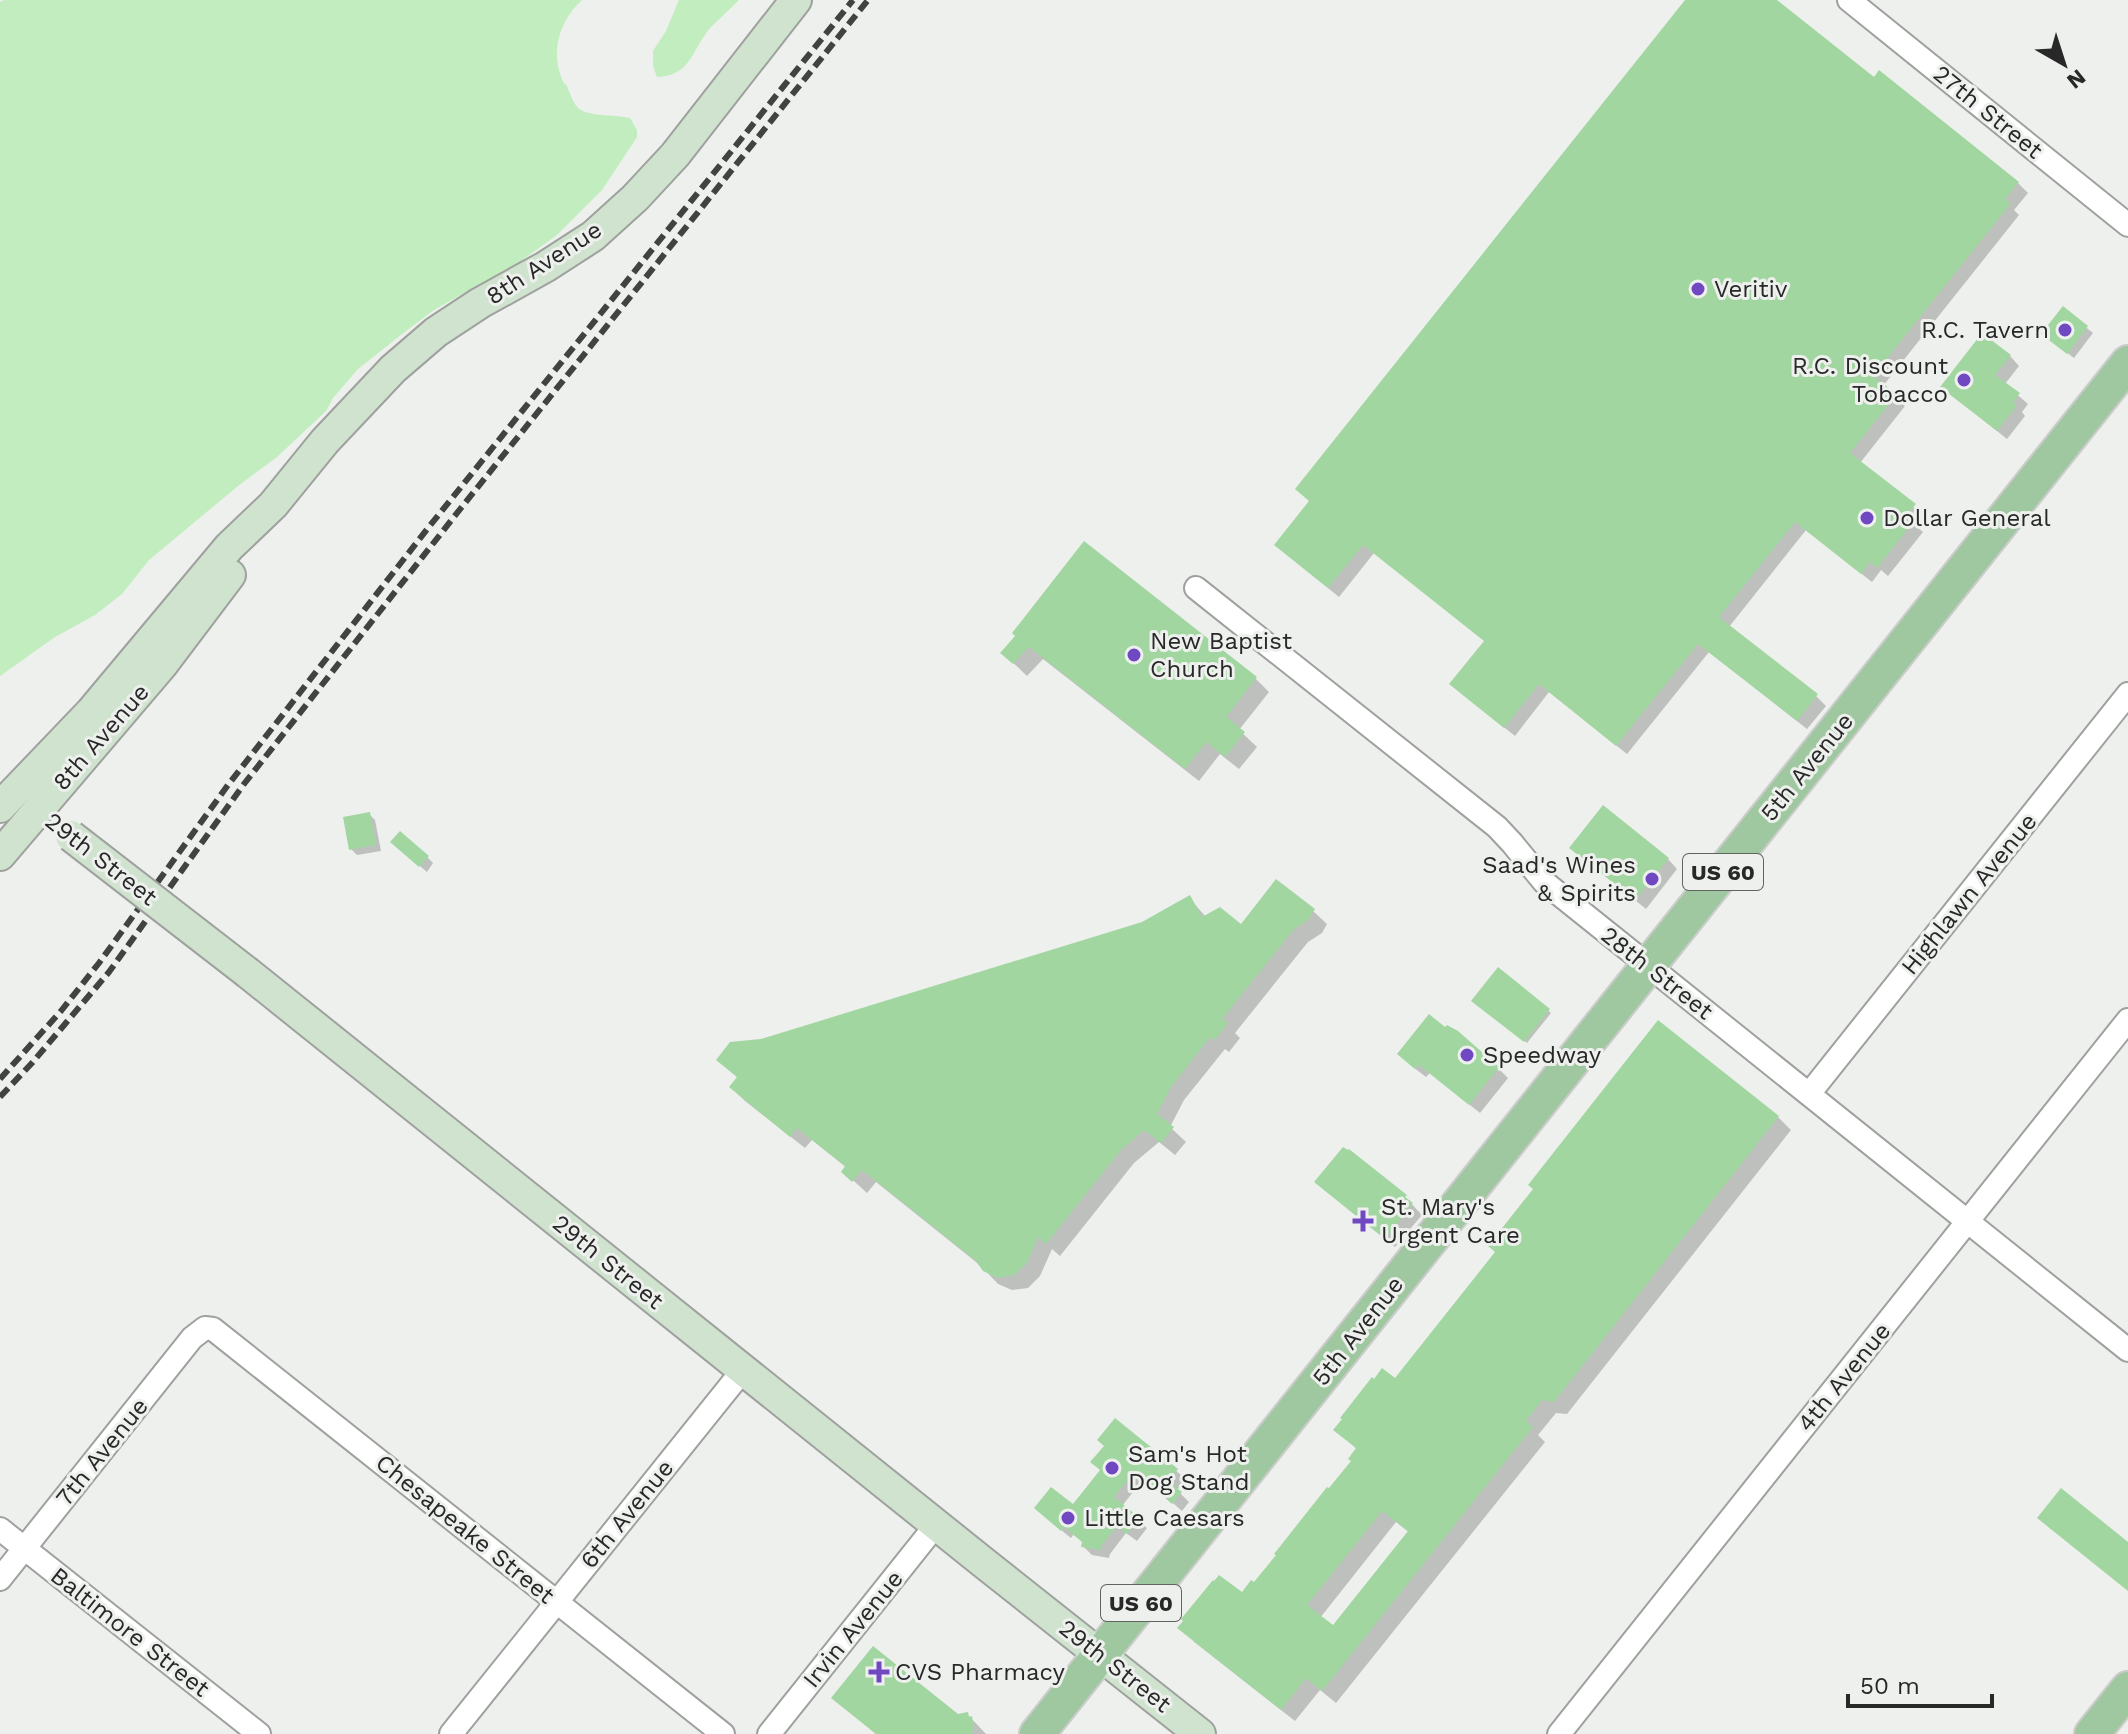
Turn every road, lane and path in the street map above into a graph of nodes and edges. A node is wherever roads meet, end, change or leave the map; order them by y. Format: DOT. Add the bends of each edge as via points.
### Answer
graph roads {
  1 [pos="796,0"];
  2 [pos="1849,0"];
  3 [pos="2128,225"];
  4 [pos="2128,363"];
  5 [pos="1196,588"];
  6 [pos="2128,694"];
  7 [pos="18,803"];
  8 [pos="0,855"];
  9 [pos="1649,966"];
  10 [pos="2128,1020"];
  11 [pos="1809,1094"];
  12 [pos="1967,1222"];
  13 [pos="205,1328"];
  14 [pos="2128,1350"];
  15 [pos="743,1370"];
  16 [pos="936,1525"];
  17 [pos="0,1529"];
  18 [pos="24,1549"];
  19 [pos="0,1579"];
  20 [pos="557,1602"];
  21 [pos="1100,1655"];
  22 [pos="2128,1689"];
  23 [pos="259,1734"];
  24 [pos="451,1734"];
  25 [pos="723,1734"];
  26 [pos="769,1734"];
  27 [pos="1037,1734"];
  28 [pos="1200,1734"];
  29 [pos="1559,1734"];
  30 [pos="2092,1734"];
  1 -- 7 [label="main road, 8th Avenue" via="635,198 593,236 436,332 393,369 229,547"];
  2 -- 3 [label="street, 27th Street"];
  4 -- 9 [label="main road, 5th Avenue / US 60"];
  5 -- 9 [label="street, 28th Street" via="1497,827 1544,882"];
  6 -- 11 [label="street, Highlawn Avenue"];
  7 -- 8 [label="main road, 8th Avenue"];
  7 -- 15 [label="main road, 29th Street, bridge" via="67,833 248,973"];
  9 -- 11 [label="street, 28th Street"];
  9 -- 21 [label="main road, 5th Avenue / US 60"];
  10 -- 12 [label="street, 4th Avenue"];
  11 -- 12 [label="street, 28th Street"];
  12 -- 14 [label="street, 28th Street"];
  12 -- 29 [label="street, 4th Avenue"];
  13 -- 18 [label="street, 7th Avenue"];
  13 -- 20 [label="street, Chesapeake Street" via="219,1332"];
  15 -- 16 [label="main road, 29th Street"];
  15 -- 20 [label="street, 6th Avenue"];
  16 -- 21 [label="main road, 29th Street"];
  16 -- 26 [label="street, Irvin Avenue"];
  17 -- 18 [label="street, Baltimore Street"];
  18 -- 19 [label="street, 7th Avenue"];
  18 -- 23 [label="street, Baltimore Street"];
  20 -- 24 [label="street, 6th Avenue"];
  20 -- 25 [label="street, Chesapeake Street"];
  21 -- 27 [label="main road, 5th Avenue / US 60"];
  21 -- 28 [label="main road, 29th Street"];
  22 -- 30 [label="main road"];
}
